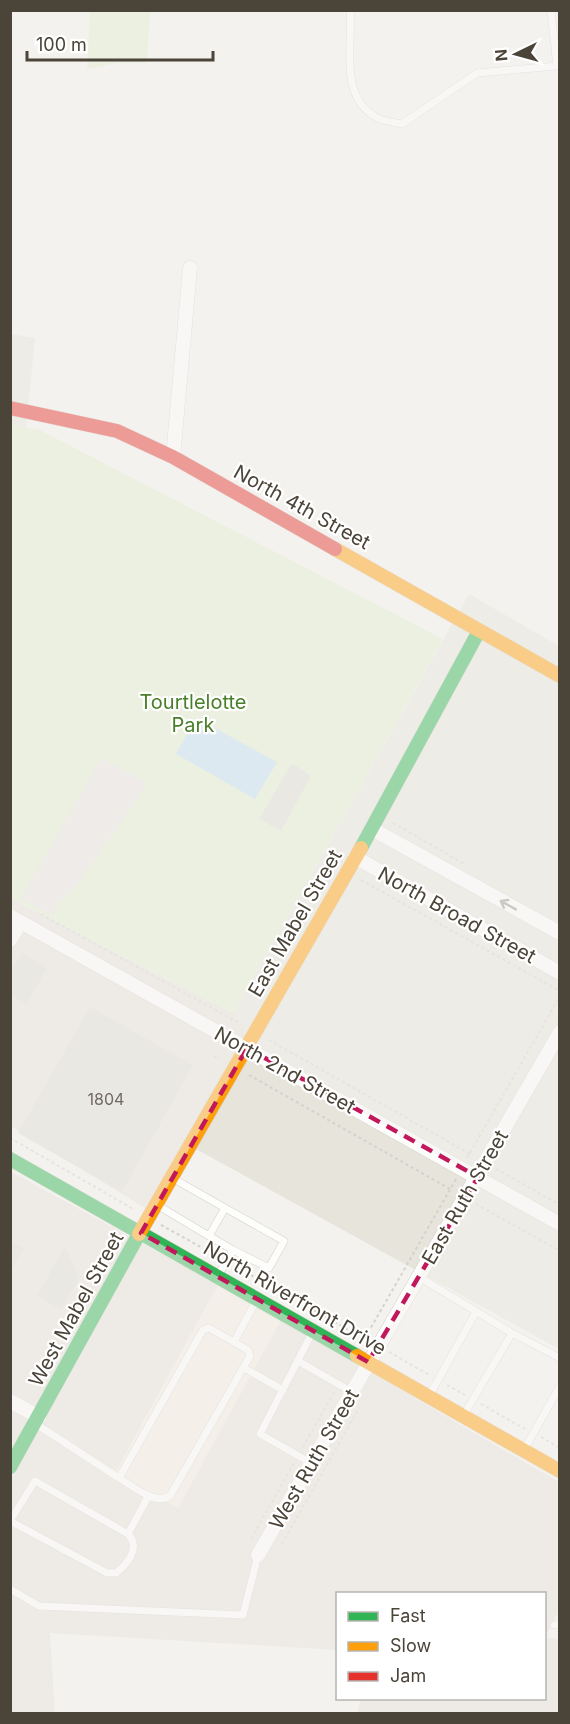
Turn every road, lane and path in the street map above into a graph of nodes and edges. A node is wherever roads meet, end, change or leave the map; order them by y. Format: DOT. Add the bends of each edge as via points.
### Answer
graph roads {
  1 [pos="350,10"];
  2 [pos="551,10"];
  3 [pos="190,268"];
  4 [pos="10,408"];
  5 [pos="173,457"];
  6 [pos="479,631"];
  7 [pos="560,676"];
  8 [pos="372,829"];
  9 [pos="355,857"];
  10 [pos="347,872"];
  11 [pos="41,914"];
  12 [pos="16,919"];
  13 [pos="560,933"];
  14 [pos="10,940"];
  15 [pos="560,973"];
  16 [pos="560,991"];
  17 [pos="560,996"];
  18 [pos="560,1032"];
  19 [pos="256,1033"];
  20 [pos="247,1048"];
  21 [pos="214,1056"];
  22 [pos="235,1067"];
  23 [pos="10,1138"];
  24 [pos="470,1154"];
  25 [pos="10,1159"];
  26 [pos="486,1163"];
  27 [pos="462,1168"];
  28 [pos="478,1177"];
  29 [pos="172,1178"];
  30 [pos="450,1189"];
  31 [pos="465,1198"];
  32 [pos="157,1204"];
  33 [pos="560,1205"];
  34 [pos="225,1208"];
  35 [pos="149,1218"];
  36 [pos="560,1224"];
  37 [pos="141,1233"];
  38 [pos="209,1236"];
  39 [pos="233,1250"];
  40 [pos="560,1251"];
  41 [pos="226,1262"];
  42 [pos="218,1276"];
  43 [pos="418,1277"];
  44 [pos="257,1299"];
  45 [pos="477,1312"];
  46 [pos="314,1331"];
  47 [pos="512,1333"];
  48 [pos="365,1339"];
  49 [pos="234,1342"];
  50 [pos="378,1346"];
  51 [pos="355,1354"];
  52 [pos="560,1358"];
  53 [pos="298,1361"];
  54 [pos="368,1362"];
  55 [pos="243,1368"];
  56 [pos="438,1380"];
  57 [pos="338,1385"];
  58 [pos="560,1386"];
  59 [pos="283,1390"];
  60 [pos="352,1392"];
  61 [pos="429,1396"];
  62 [pos="474,1400"];
  63 [pos="10,1401"];
  64 [pos="463,1416"];
  65 [pos="37,1420"];
  66 [pos="534,1434"];
  67 [pos="560,1448"];
  68 [pos="524,1450"];
  69 [pos="298,1455"];
  70 [pos="311,1463"];
  71 [pos="10,1467"];
  72 [pos="560,1471"];
  73 [pos="119,1479"];
  74 [pos="149,1496"];
  75 [pos="10,1521"];
  76 [pos="128,1534"];
  77 [pos="250,1541"];
  78 [pos="258,1555"];
  79 [pos="10,1589"];
  1 -- 2 [label="lane" via="351,80 358,99 375,116 402,124 477,73 557,66"];
  3 -- 5 [label="street"];
  4 -- 5 [label="street, North 4th Street" via="117,431"];
  5 -- 6 [label="street, North 4th Street"];
  6 -- 7 [label="street, North 4th Street"];
  6 -- 8 [label="street, East Mabel Street"];
  8 -- 9 [label="street, East Mabel Street"];
  13 -- 8 [label="street, North Broad Street, one-way"];
  9 -- 10 [label="street, East Mabel Street"];
  9 -- 15 [label="street, North Broad Street"];
  10 -- 16 [label="path"];
  10 -- 19 [label="street, East Mabel Street"];
  11 -- 19 [label="path"];
  12 -- 14 [label="street"];
  12 -- 20 [label="street, North 2nd Street"];
  17 -- 24 [label="path"];
  18 -- 26 [label="street, East Ruth Street"];
  19 -- 20 [label="street, East Mabel Street"];
  19 -- 24 [label="path"];
  20 -- 22 [label="street, East Mabel Street"];
  20 -- 27 [label="street, North 2nd Street"];
  21 -- 22 [label="path"];
  22 -- 29 [label="street, East Mabel Street"];
  22 -- 30 [label="path"];
  23 -- 35 [label="path"];
  24 -- 26 [label="path"];
  24 -- 27 [label="path"];
  25 -- 37 [label="street, North Riverfront Drive"];
  26 -- 28 [label="street, East Ruth Street"];
  26 -- 33 [label="path"];
  27 -- 28 [label="street, North 2nd Street"];
  27 -- 30 [label="path"];
  28 -- 31 [label="street, East Ruth Street"];
  28 -- 36 [label="street, North 2nd Street"];
  29 -- 32 [label="street, East Mabel Street"];
  29 -- 34 [label="lane"];
  30 -- 31 [label="path"];
  30 -- 48 [label="path"];
  31 -- 40 [label="path"];
  31 -- 43 [label="street, East Ruth Street"];
  32 -- 35 [label="street, East Mabel Street"];
  32 -- 38 [label="lane"];
  34 -- 38 [label="lane"];
  34 -- 39 [label="lane" via="284,1241 269,1268"];
  35 -- 37 [label="street, East Mabel Street"];
  35 -- 41 [label="path"];
  37 -- 42 [label="street, North Riverfront Drive"];
  37 -- 65 [label="street, West Mabel Street"];
  38 -- 39 [label="lane"];
  39 -- 41 [label="lane"];
  41 -- 42 [label="lane"];
  41 -- 48 [label="path"];
  42 -- 44 [label="street, North Riverfront Drive"];
  43 -- 45 [label="lane"];
  43 -- 50 [label="street, East Ruth Street"];
  44 -- 46 [label="street, North Riverfront Drive"];
  44 -- 49 [label="lane"];
  45 -- 47 [label="lane"];
  45 -- 56 [label="lane"];
  46 -- 51 [label="street, North Riverfront Drive"];
  46 -- 53 [label="lane"];
  47 -- 52 [label="lane"];
  47 -- 62 [label="lane"];
  48 -- 50 [label="path"];
  48 -- 51 [label="path"];
  49 -- 55 [label="lane" via="248,1350 250,1356"];
  49 -- 73 [label="lane" via="209,1328 203,1330"];
  50 -- 54 [label="street, East Ruth Street"];
  50 -- 56 [label="path"];
  51 -- 54 [label="street, North Riverfront Drive"];
  53 -- 57 [label="lane"];
  53 -- 59 [label="lane"];
  54 -- 60 [label="street, West Ruth Street"];
  54 -- 61 [label="street, North Riverfront Drive"];
  55 -- 59 [label="lane"];
  55 -- 74 [label="lane" via="170,1496 164,1500"];
  56 -- 61 [label="lane"];
  56 -- 62 [label="path"];
  57 -- 60 [label="lane"];
  57 -- 69 [label="path"];
  58 -- 66 [label="lane"];
  59 -- 69 [label="lane" via="260,1434"];
  60 -- 70 [label="street, West Ruth Street"];
  61 -- 64 [label="street, North Riverfront Drive"];
  62 -- 64 [label="lane"];
  62 -- 66 [label="path"];
  63 -- 65 [label="street"];
  64 -- 68 [label="street, North Riverfront Drive"];
  65 -- 71 [label="street, West Mabel Street"];
  65 -- 73 [label="lane"];
  66 -- 67 [label="path"];
  66 -- 68 [label="lane"];
  68 -- 72 [label="street, North Riverfront Drive"];
  69 -- 70 [label="lane"];
  69 -- 77 [label="path"];
  70 -- 78 [label="street, West Ruth Street"];
  73 -- 74 [label="lane"];
  74 -- 76 [label="lane"];
  75 -- 76 [label="lane" via="35,1481"];
  75 -- 76 [label="lane" via="107,1573 116,1573 126,1565 134,1549 134,1540"];
  78 -- 79 [label="lane" via="243,1616 39,1606"];
}
